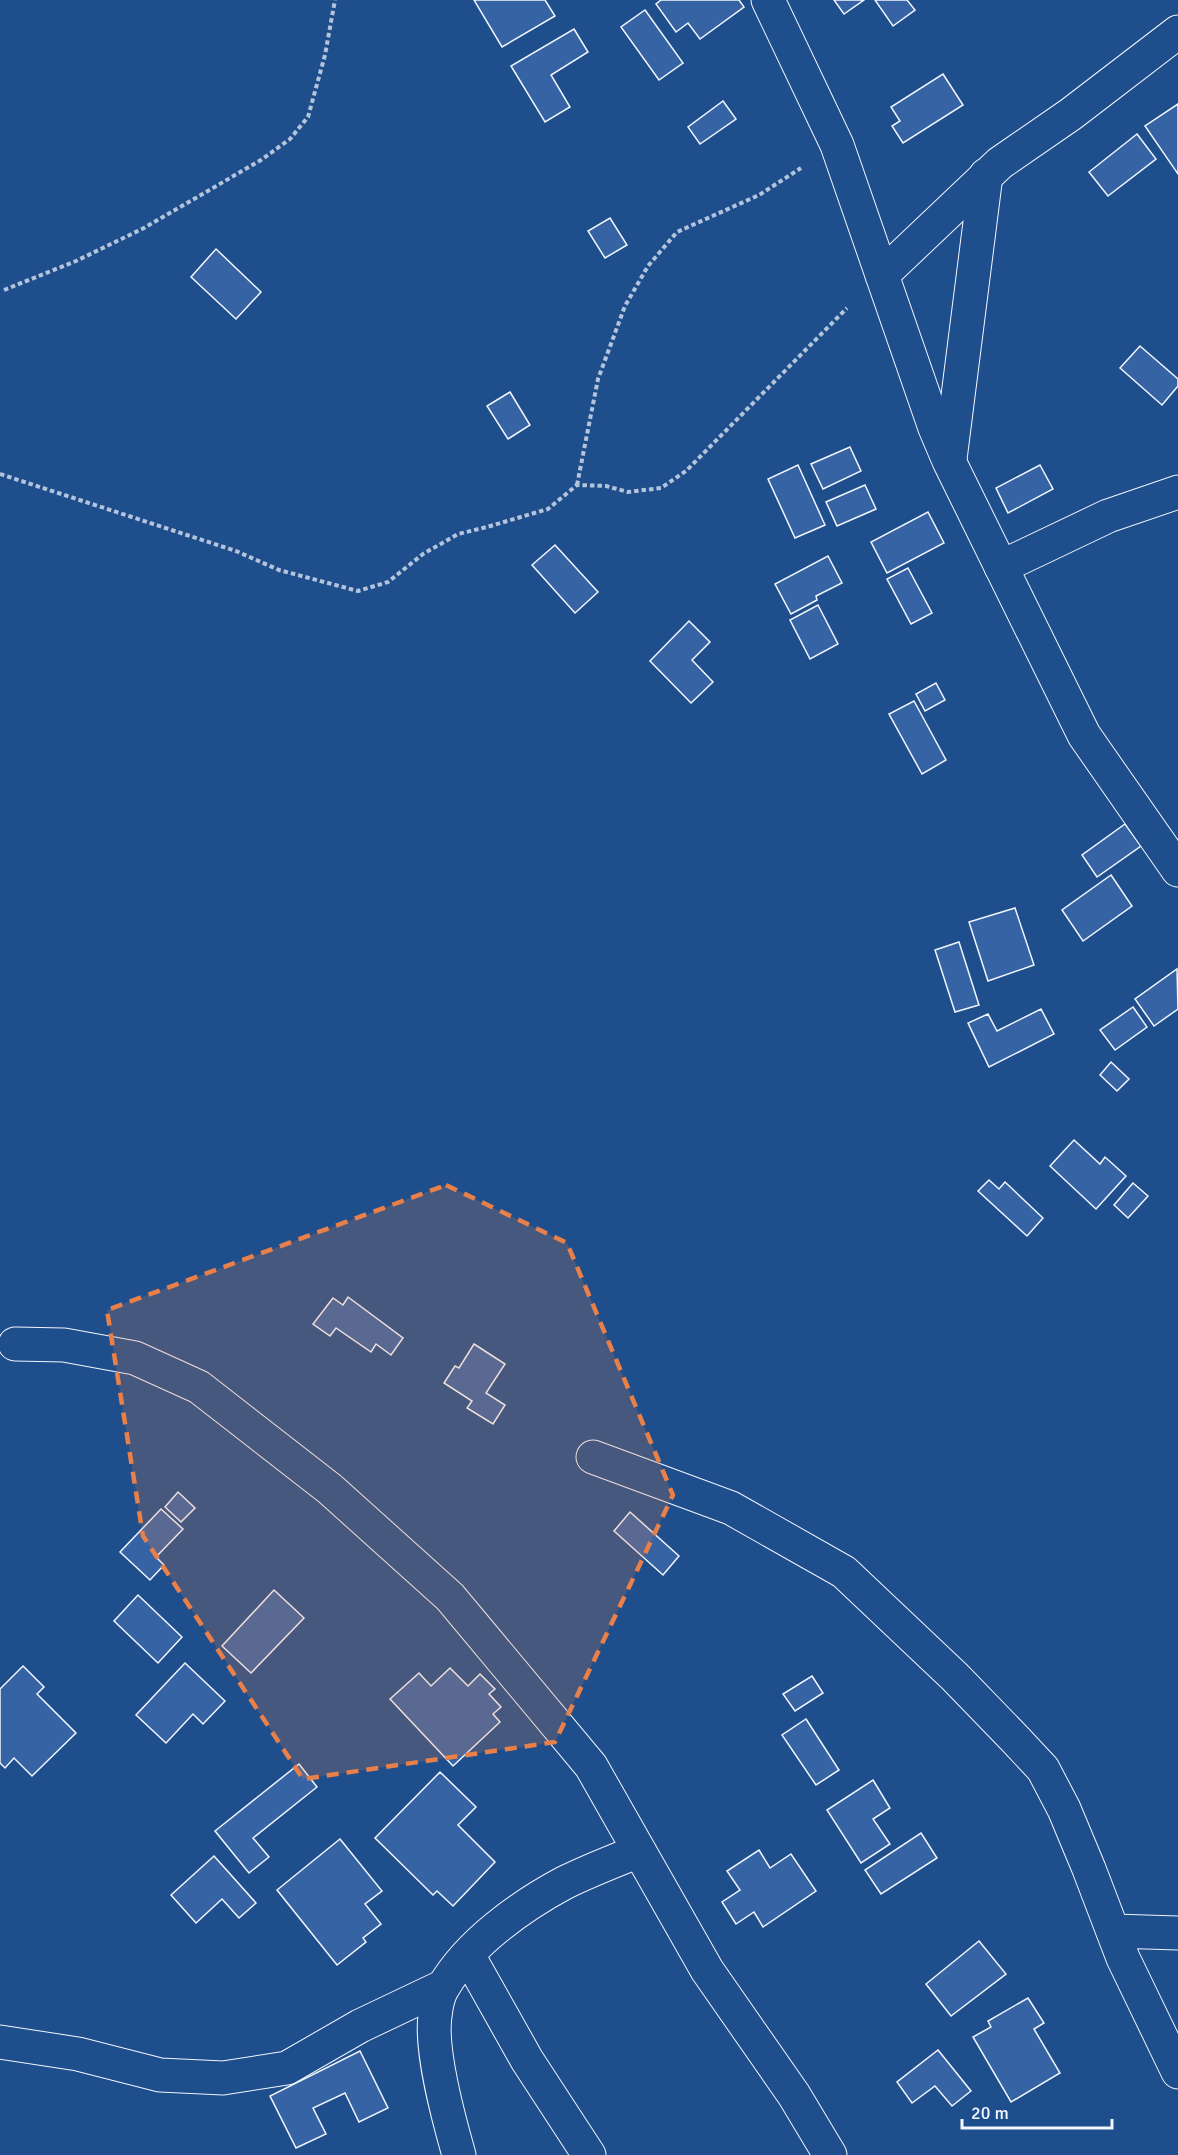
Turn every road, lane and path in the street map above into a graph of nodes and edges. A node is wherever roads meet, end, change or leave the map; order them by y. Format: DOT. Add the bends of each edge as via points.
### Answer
graph roads {
  1 [pos="334,0"];
  2 [pos="768,0"];
  3 [pos="1178,32"];
  4 [pos="837,145"];
  5 [pos="986,174"];
  6 [pos="882,274"];
  7 [pos="4,290"];
  8 [pos="949,461"];
  9 [pos="0,474"];
  10 [pos="576,485"];
  11 [pos="1178,492"];
  12 [pos="1001,567"];
  13 [pos="1178,870"];
  14 [pos="15,1344"];
  15 [pos="593,1457"];
  16 [pos="639,1851"];
  17 [pos="1113,1931"];
  18 [pos="1178,1933"];
  19 [pos="468,1955"];
  20 [pos="442,1987"];
  21 [pos="0,2042"];
  22 [pos="1178,2072"];
  23 [pos="459,2155"];
  24 [pos="589,2155"];
  25 [pos="830,2155"];
  1 -- 7 [label="path" via="325,55 308,117 290,139 144,228"];
  2 -- 4 [label="street"];
  3 -- 5 [label="street"];
  4 -- 6 [label="street"];
  4 -- 10 [label="path" via="759,195 677,231 648,266 625,306 598,379"];
  5 -- 6 [label="street"];
  5 -- 8 [label="street"];
  6 -- 8 [label="street"];
  6 -- 10 [label="path" via="686,471 661,488 628,492 606,486"];
  8 -- 12 [label="street"];
  9 -- 10 [label="path" via="236,551 279,570 358,591 388,582 423,554 458,534 548,509"];
  11 -- 12 [label="street" via="1108,516"];
  12 -- 13 [label="street" via="1084,735"];
  14 -- 16 [label="street" via="64,1345 135,1358 199,1387 330,1489 450,1597 591,1766"];
  15 -- 17 [label="street" via="731,1508 844,1572 955,1677 1043,1769 1064,1809"];
  16 -- 19 [label="street" via="563,1884 504,1921"];
  16 -- 25 [label="street" via="707,1970 794,2095"];
  17 -- 18 [label="street"];
  17 -- 22 [label="street"];
  19 -- 20 [label="street"];
  19 -- 24 [label="street" via="527,2060"];
  20 -- 21 [label="street" via="360,2026 287,2068 223,2078 160,2075 78,2054"];
  20 -- 23 [label="street" via="435,2017 435,2046"];
}
